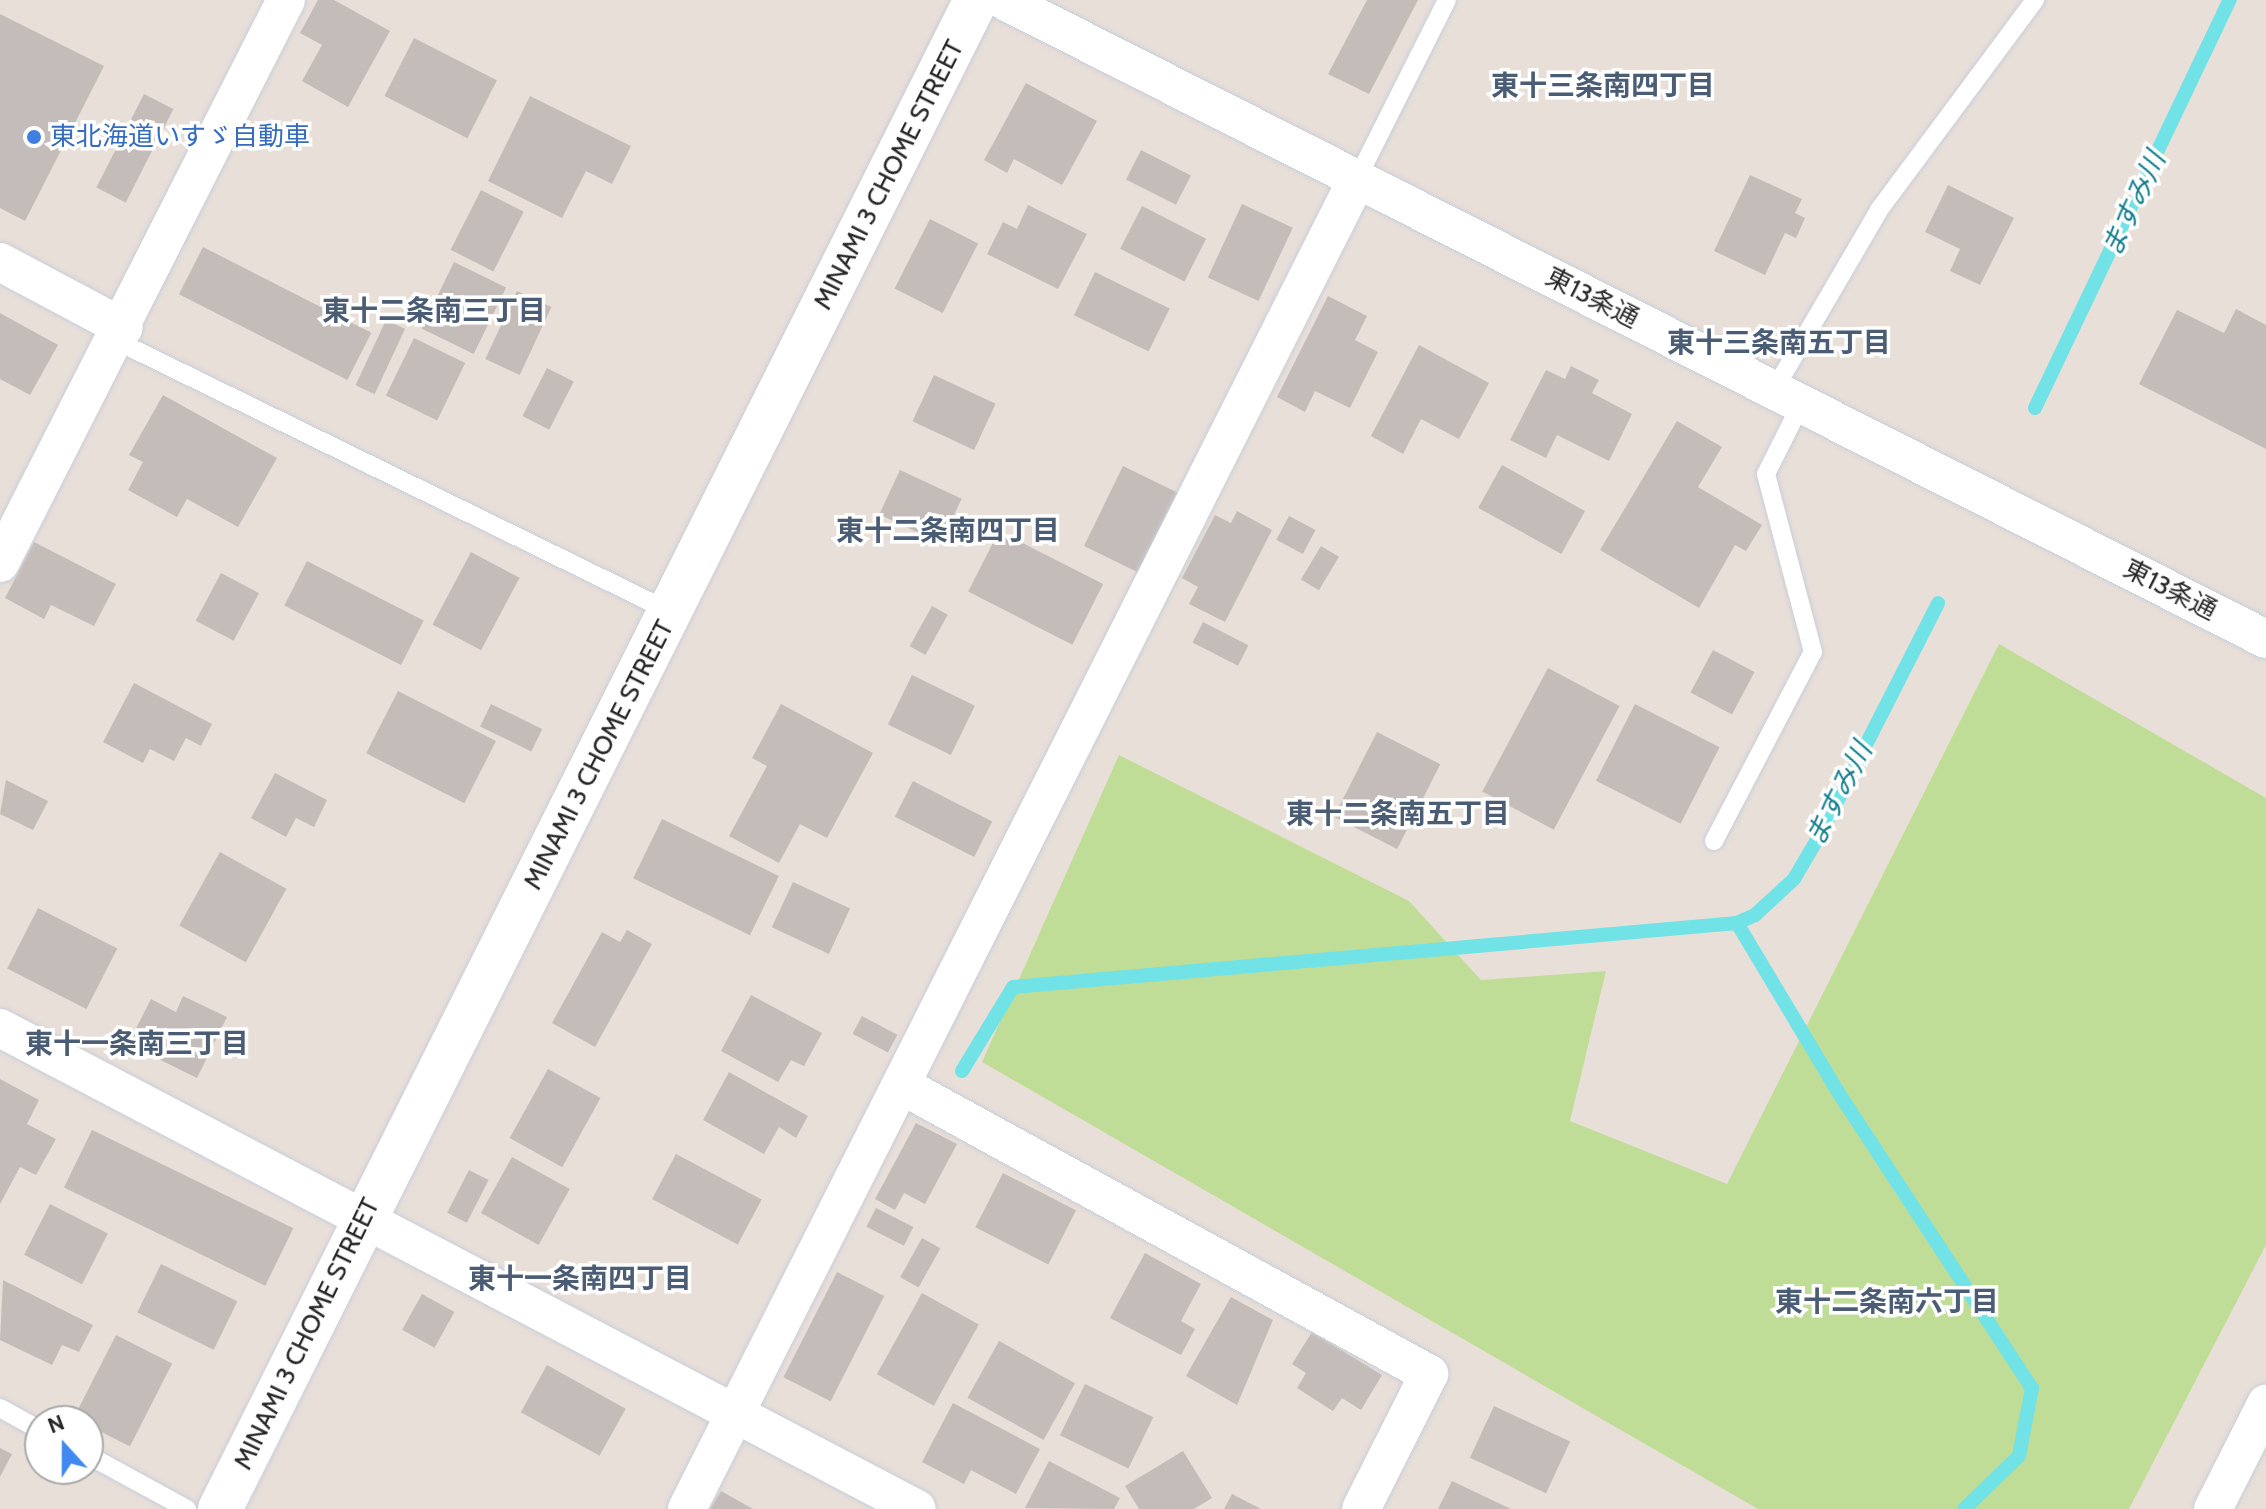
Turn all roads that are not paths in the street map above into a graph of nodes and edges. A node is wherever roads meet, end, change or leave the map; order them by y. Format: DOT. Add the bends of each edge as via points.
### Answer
graph roads {
  1 [pos="286,0"];
  2 [pos="976,0"];
  3 [pos="1003,0"];
  4 [pos="1447,0"];
  5 [pos="2035,0"];
  6 [pos="1357,179"];
  7 [pos="0,262"];
  8 [pos="120,335"];
  9 [pos="1788,397"];
  10 [pos="0,563"];
  11 [pos="671,612"];
  12 [pos="2261,625"];
  13 [pos="1714,841"];
  14 [pos="0,1028"];
  15 [pos="901,1085"];
  16 [pos="363,1222"];
  17 [pos="2266,1404"];
  18 [pos="0,1408"];
  19 [pos="734,1414"];
  20 [pos="24,1421"];
  21 [pos="104,1464"];
  22 [pos="187,1509"];
  23 [pos="220,1509"];
  24 [pos="687,1509"];
  25 [pos="917,1509"];
  26 [pos="1361,1509"];
  27 [pos="2213,1509"];
  1 -- 8 [label="street"];
  2 -- 11 [label="street, MINAMI 3 CHOME STREET"];
  3 -- 6 [label="street, 東13条通"];
  4 -- 6 [label="lane"];
  5 -- 9 [label="lane" via="1879,210"];
  6 -- 9 [label="street, 東13条通"];
  6 -- 15 [label="street"];
  7 -- 8 [label="street"];
  8 -- 10 [label="street"];
  8 -- 11 [label="lane"];
  9 -- 12 [label="street, 東13条通"];
  9 -- 13 [label="lane" via="1766,474 1813,652"];
  11 -- 16 [label="street, MINAMI 3 CHOME STREET"];
  14 -- 16 [label="street"];
  15 -- 19 [label="street"];
  15 -- 26 [label="street" via="1429,1374"];
  16 -- 19 [label="street"];
  16 -- 23 [label="street, MINAMI 3 CHOME STREET"];
  17 -- 27 [label="street"];
  18 -- 20 [label="lane"];
  19 -- 24 [label="street"];
  19 -- 25 [label="street"];
  21 -- 22 [label="lane"];
}
